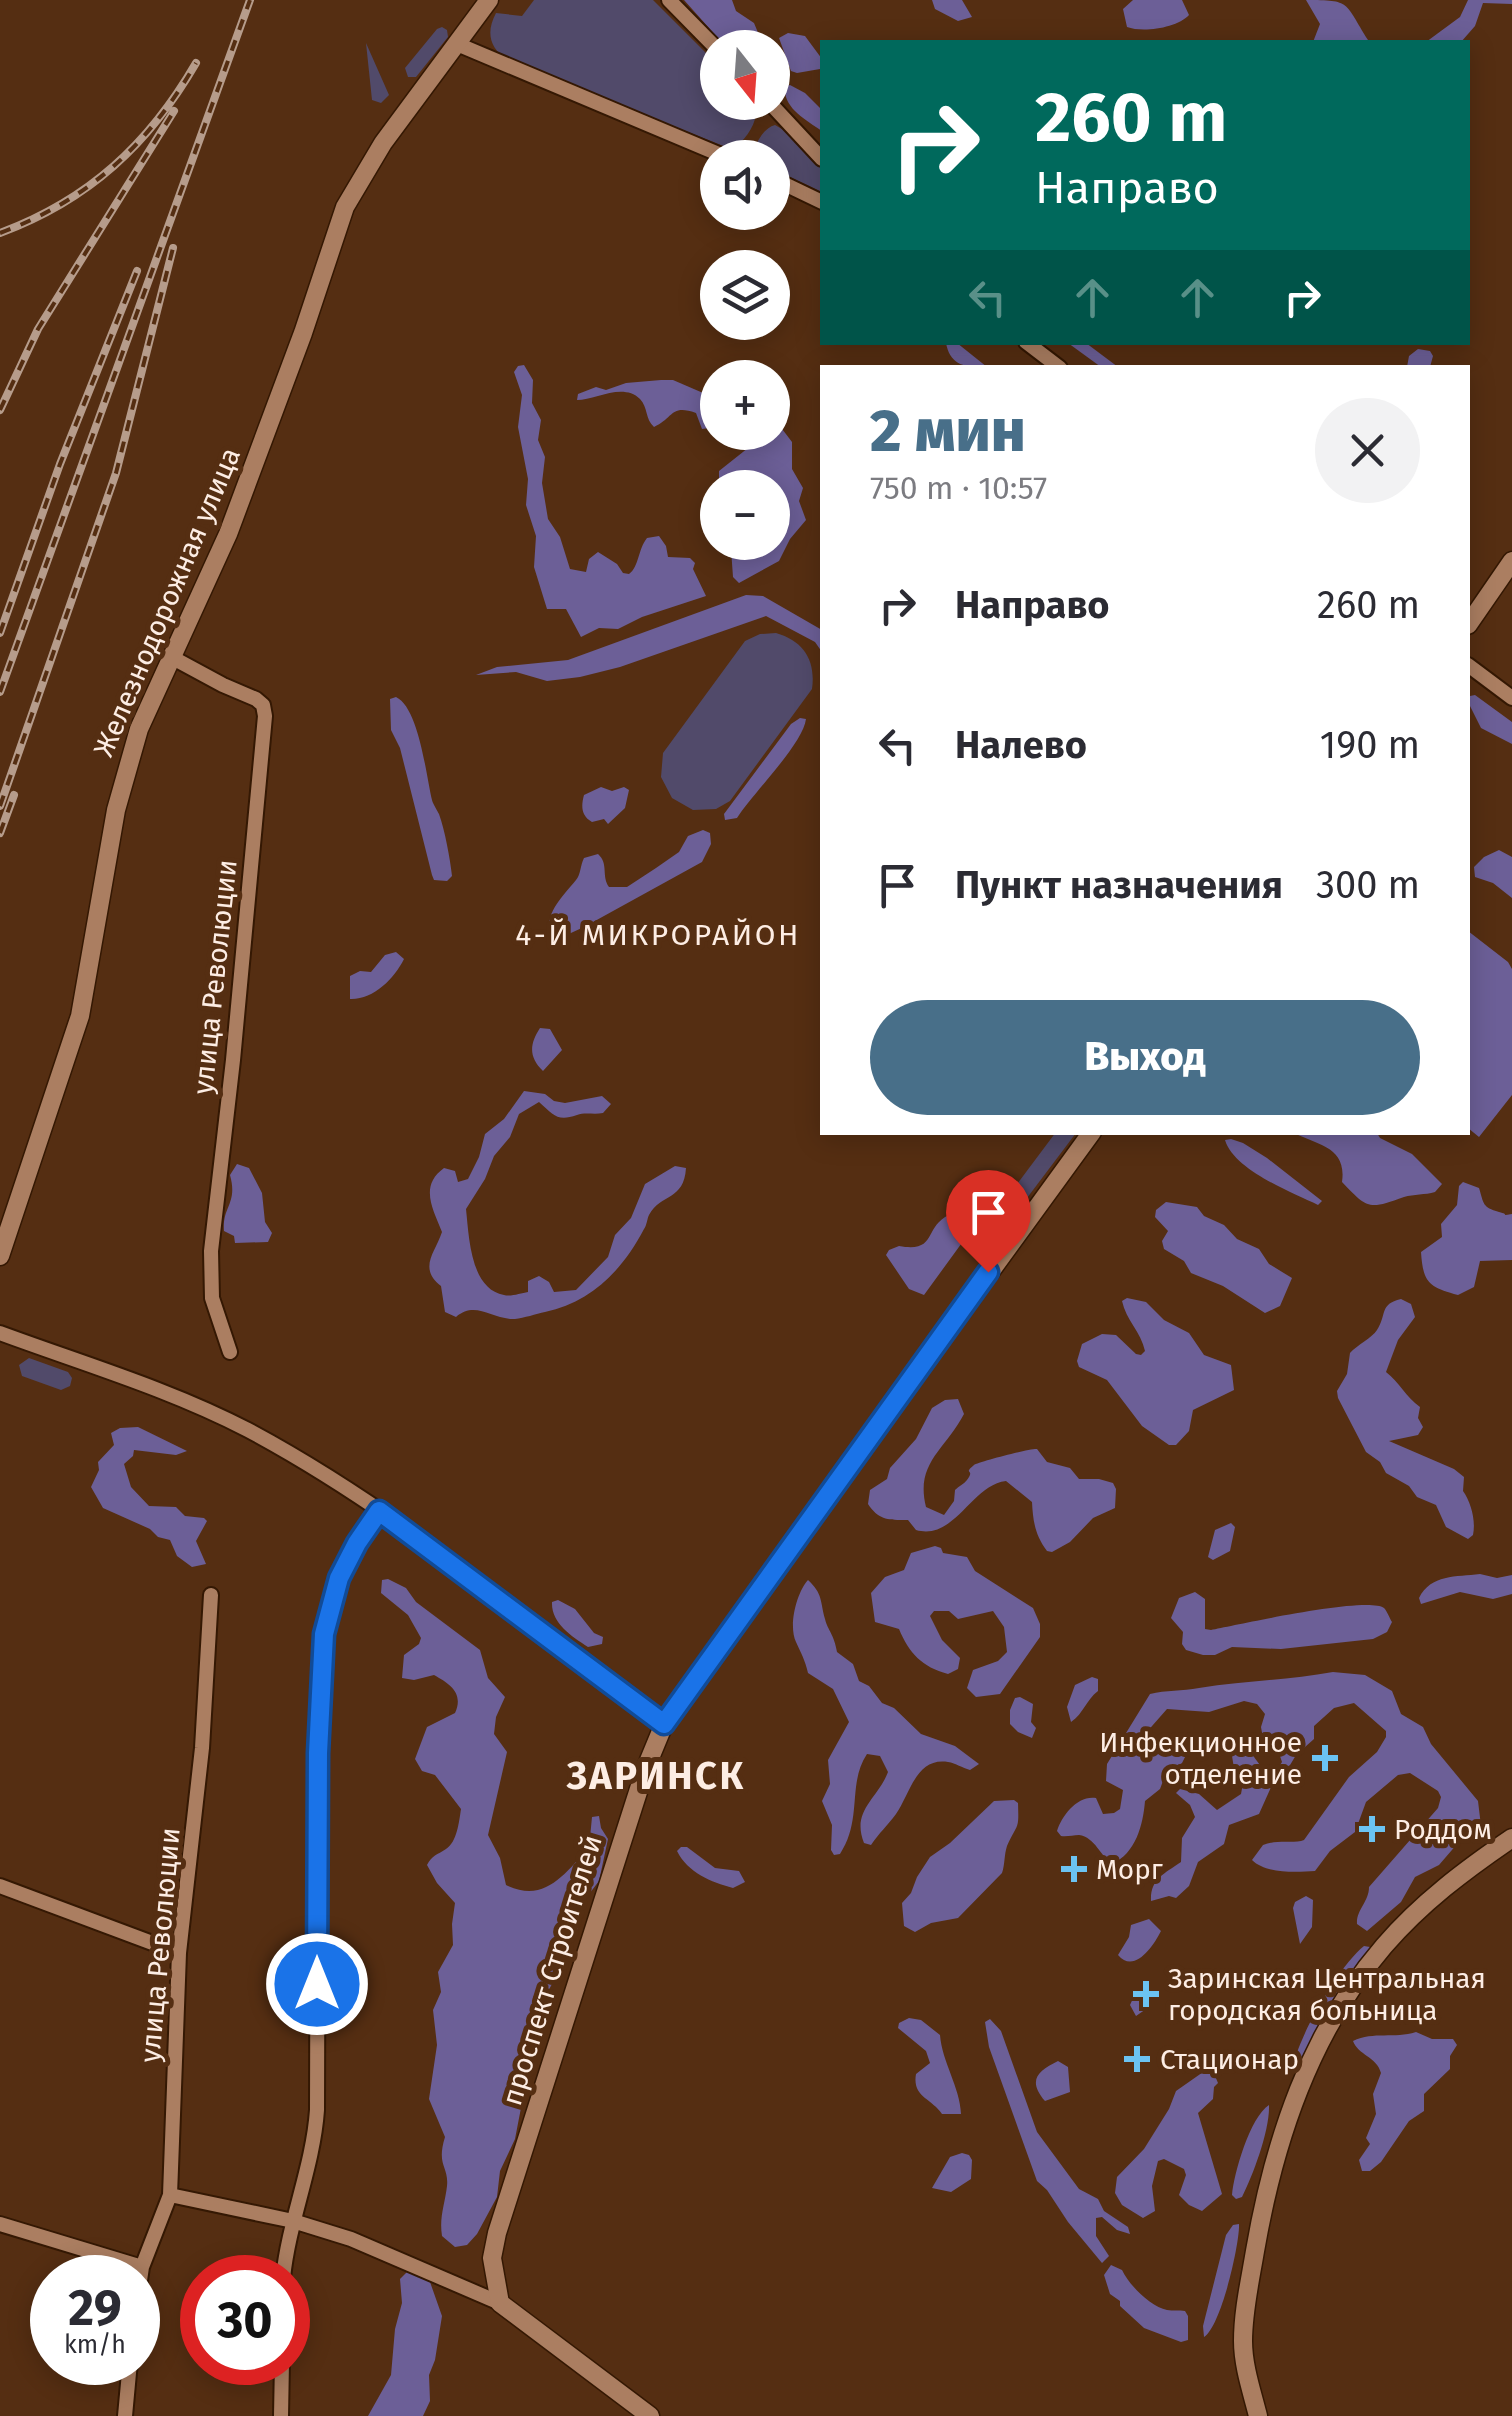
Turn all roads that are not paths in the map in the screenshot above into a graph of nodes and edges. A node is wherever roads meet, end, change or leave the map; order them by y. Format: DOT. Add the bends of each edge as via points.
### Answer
graph roads {
  1 [pos="489,0"];
  2 [pos="668,0"];
  3 [pos="700,32"];
  4 [pos="457,44"];
  5 [pos="786,120"];
  6 [pos="700,146"];
  7 [pos="820,156"];
  8 [pos="790,187"];
  9 [pos="820,201"];
  10 [pos="1030,345"];
  11 [pos="1056,365"];
  12 [pos="1512,561"];
  13 [pos="1470,622"];
  14 [pos="173,658"];
  15 [pos="1470,666"];
  16 [pos="1512,698"];
  17 [pos="1090,1135"];
  18 [pos="0,1256"];
  19 [pos="0,1333"];
  20 [pos="230,1352"];
  21 [pos="379,1511"];
  22 [pos="211,1595"];
  23 [pos="664,1724"];
  24 [pos="1512,1838"];
  25 [pos="0,1886"];
  26 [pos="179,1953"];
  27 [pos="170,2195"];
  28 [pos="292,2221"];
  29 [pos="0,2224"];
  30 [pos="102,2255"];
  31 [pos="147,2255"];
  32 [pos="287,2255"];
  33 [pos="500,2303"];
  34 [pos="128,2385"];
  35 [pos="282,2385"];
  36 [pos="125,2416"];
  37 [pos="281,2416"];
  38 [pos="650,2416"];
  39 [pos="1258,2416"];
  1 -- 4 [label="street, Железнодорожная улица"];
  2 -- 3 [label="street"];
  4 -- 6 [label="street"];
  4 -- 14 [label="street, Железнодорожная улица" via="345,206 252,470"];
  5 -- 7 [label="street"];
  8 -- 9 [label="street"];
  10 -- 11 [label="street"];
  12 -- 13 [label="street"];
  14 -- 18 [label="street, Железнодорожная улица" via="131,749 80,1016"];
  14 -- 20 [label="street, улица Революции" via="256,699 265,716 211,1252 212,1298"];
  15 -- 16 [label="street"];
  17 -- 23 [label="street, проспект Строителей"];
  19 -- 21 [label="street" via="203,1408"];
  21 -- 23 [label="street"];
  21 -- 28 [label="street" via="339,1578 324,1634 317,2110 314,2147"];
  22 -- 26 [label="street, улица Революции"];
  23 -- 33 [label="street, проспект Строителей" via="497,2233 492,2258"];
  24 -- 39 [label="street" via="1462,1872 1386,1944 1308,2065 1270,2170 1244,2319"];
  25 -- 26 [label="street"];
  26 -- 27 [label="street, улица Революции"];
  27 -- 28 [label="street"];
  27 -- 31 [label="street, улица Революции"];
  28 -- 32 [label="street"];
  28 -- 33 [label="street"];
  29 -- 30 [label="street"];
  33 -- 38 [label="street"];
  34 -- 36 [label="street"];
  35 -- 37 [label="street"];
}
